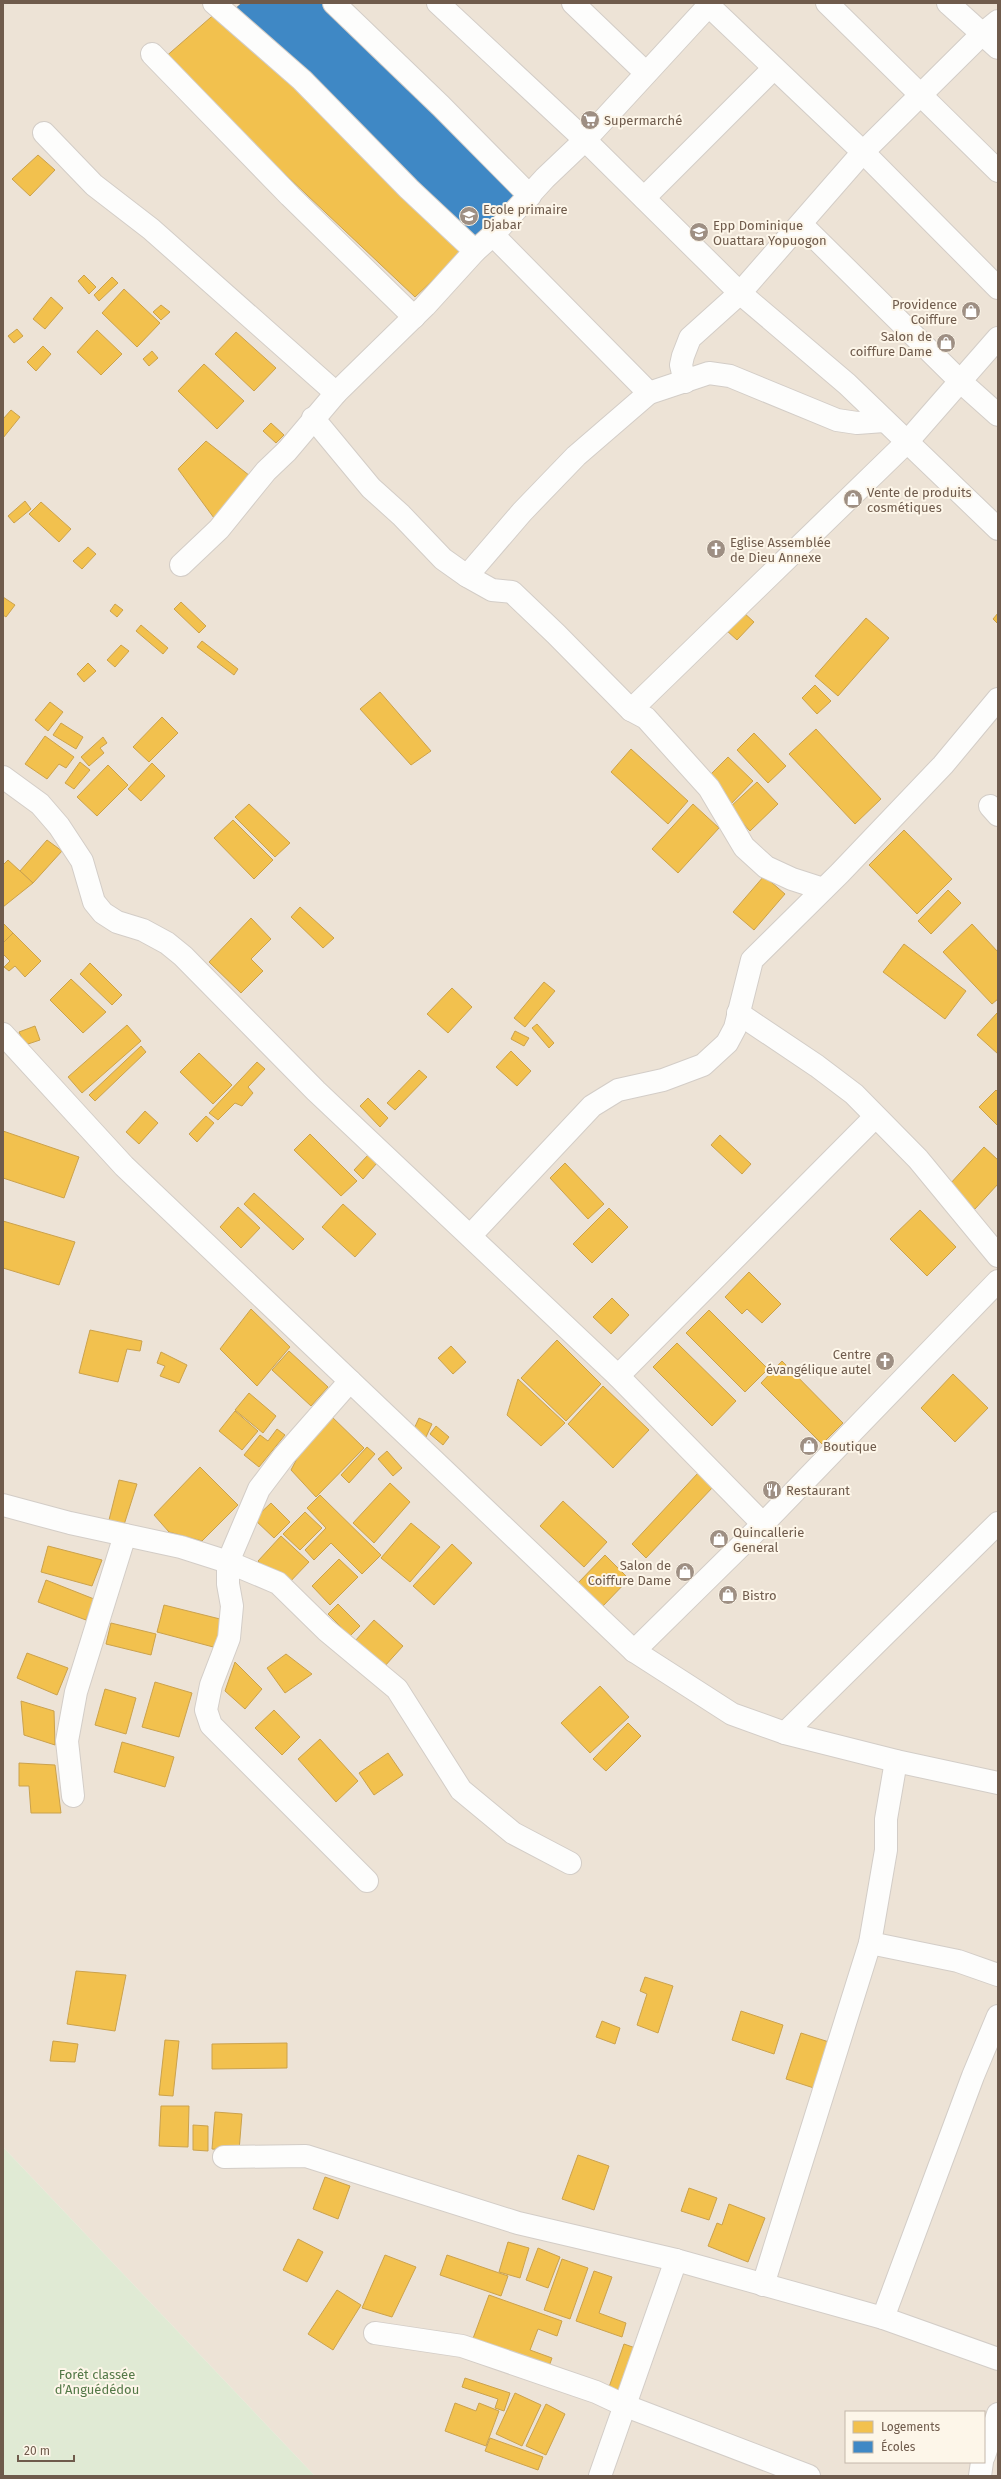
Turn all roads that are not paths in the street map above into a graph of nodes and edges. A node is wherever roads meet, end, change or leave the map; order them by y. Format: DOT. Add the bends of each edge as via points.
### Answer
graph roads {
  1 [pos="214,3"];
  2 [pos="334,3"];
  3 [pos="438,3"];
  4 [pos="573,3"];
  5 [pos="827,3"];
  6 [pos="948,3"];
  7 [pos="708,4"];
  8 [pos="990,27"];
  9 [pos="998,48"];
  10 [pos="152,54"];
  11 [pos="774,68"];
  12 [pos="646,73"];
  13 [pos="919,96"];
  14 [pos="44,133"];
  15 [pos="585,140"];
  16 [pos="863,152"];
  17 [pos="998,171"];
  18 [pos="530,196"];
  19 [pos="644,198"];
  20 [pos="801,224"];
  21 [pos="494,235"];
  22 [pos="474,251"];
  23 [pos="998,288"];
  24 [pos="740,292"];
  25 [pos="414,317"];
  26 [pos="998,338"];
  27 [pos="685,382"];
  28 [pos="960,382"];
  29 [pos="336,393"];
  30 [pos="650,393"];
  31 [pos="998,415"];
  32 [pos="313,418"];
  33 [pos="884,421"];
  34 [pos="908,442"];
  35 [pos="998,529"];
  36 [pos="181,565"];
  37 [pos="467,576"];
  38 [pos="998,699"];
  39 [pos="632,710"];
  40 [pos="3,777"];
  41 [pos="823,889"];
  42 [pos="738,1013"];
  43 [pos="3,1034"];
  44 [pos="875,1117"];
  45 [pos="470,1236"];
  46 [pos="998,1256"];
  47 [pos="998,1281"];
  48 [pos="618,1376"];
  49 [pos="350,1381"];
  50 [pos="3,1505"];
  51 [pos="998,1523"];
  52 [pos="763,1524"];
  53 [pos="125,1535"];
  54 [pos="228,1562"];
  55 [pos="634,1651"];
  56 [pos="785,1732"];
  57 [pos="896,1761"];
  58 [pos="998,1783"];
  59 [pos="73,1796"];
  60 [pos="570,1863"];
  61 [pos="367,1881"];
  62 [pos="870,1943"];
  63 [pos="998,1975"];
  64 [pos="998,2016"];
  65 [pos="224,2157"];
  66 [pos="676,2260"];
  67 [pos="763,2285"];
  68 [pos="883,2318"];
  69 [pos="376,2333"];
  70 [pos="998,2359"];
  71 [pos="626,2406"];
  72 [pos="998,2414"];
  73 [pos="985,2453"];
  74 [pos="982,2463"];
  75 [pos="600,2476"];
  76 [pos="809,2476"];
  77 [pos="980,2476"];
  1 -- 22 [label="street" via="302,80"];
  2 -- 18 [label="street" via="442,106"];
  3 -- 15 [label="street"];
  4 -- 12 [label="street"];
  5 -- 13 [label="street"];
  6 -- 8 [label="street"];
  7 -- 11 [label="street"];
  7 -- 12 [label="street"];
  8 -- 9 [label="street"];
  8 -- 13 [label="street"];
  10 -- 25 [label="street" via="290,196"];
  11 -- 16 [label="street"];
  11 -- 19 [label="street"];
  12 -- 15 [label="street"];
  13 -- 16 [label="street"];
  13 -- 17 [label="street"];
  14 -- 29 [label="street" via="94,185 151,229"];
  15 -- 18 [label="street"];
  15 -- 19 [label="street"];
  16 -- 20 [label="street"];
  16 -- 23 [label="street"];
  18 -- 21 [label="street"];
  19 -- 24 [label="street"];
  20 -- 24 [label="street"];
  20 -- 28 [label="street"];
  21 -- 22 [label="street"];
  21 -- 30 [label="street"];
  22 -- 25 [label="street"];
  24 -- 27 [label="street" via="690,338 681,365"];
  24 -- 33 [label="street" via="847,384"];
  25 -- 29 [label="street"];
  26 -- 28 [label="street"];
  27 -- 30 [label="street"];
  27 -- 33 [label="street" via="709,373 730,376 837,420 857,423"];
  28 -- 31 [label="street"];
  28 -- 34 [label="street"];
  29 -- 32 [label="street"];
  30 -- 37 [label="street" via="576,456 522,512"];
  32 -- 36 [label="street" via="219,529"];
  32 -- 37 [label="street" via="371,488 443,559"];
  33 -- 34 [label="street"];
  34 -- 35 [label="street"];
  34 -- 39 [label="street"];
  37 -- 39 [label="street" via="492,590 512,592"];
  38 -- 41 [label="street" via="943,765"];
  39 -- 41 [label="street" via="646,718 709,788 744,847 766,867"];
  40 -- 45 [label="street" via="40,804 59,826 82,861 94,902 103,913 117,922 143,930 178,952 316,1091"];
  41 -- 42 [label="street" via="752,960"];
  42 -- 44 [label="street" via="854,1094"];
  42 -- 45 [label="street" via="735,1028 727,1043 703,1065 664,1080 618,1090 592,1106"];
  43 -- 49 [label="street" via="124,1166"];
  44 -- 46 [label="street" via="918,1159"];
  44 -- 48 [label="street"];
  45 -- 48 [label="street"];
  47 -- 52 [label="street"];
  48 -- 52 [label="street"];
  49 -- 54 [label="street" via="284,1456 259,1489"];
  49 -- 55 [label="street"];
  50 -- 53 [label="street"];
  51 -- 56 [label="street"];
  52 -- 55 [label="street"];
  53 -- 54 [label="street" via="181,1547"];
  53 -- 59 [label="street" via="76,1692 67,1741"];
  54 -- 60 [label="street" via="278,1583 326,1630 396,1689 461,1790 513,1833"];
  54 -- 61 [label="street" via="232,1606 229,1638 211,1684 206,1710 211,1725"];
  55 -- 56 [label="street" via="732,1714"];
  56 -- 57 [label="street"];
  57 -- 58 [label="street"];
  57 -- 62 [label="street" via="886,1819 886,1850"];
  62 -- 63 [label="street" via="958,1961"];
  62 -- 67 [label="street"];
  64 -- 68 [label="street"];
  65 -- 66 [label="street" via="306,2156 518,2223"];
  66 -- 67 [label="street"];
  66 -- 71 [label="street"];
  67 -- 68 [label="street"];
  68 -- 70 [label="street"];
  69 -- 71 [label="street" via="462,2346 596,2392"];
  71 -- 75 [label="street"];
  71 -- 76 [label="street"];
  72 -- 73 [label="street"];
  74 -- 77 [label="street"];
}
